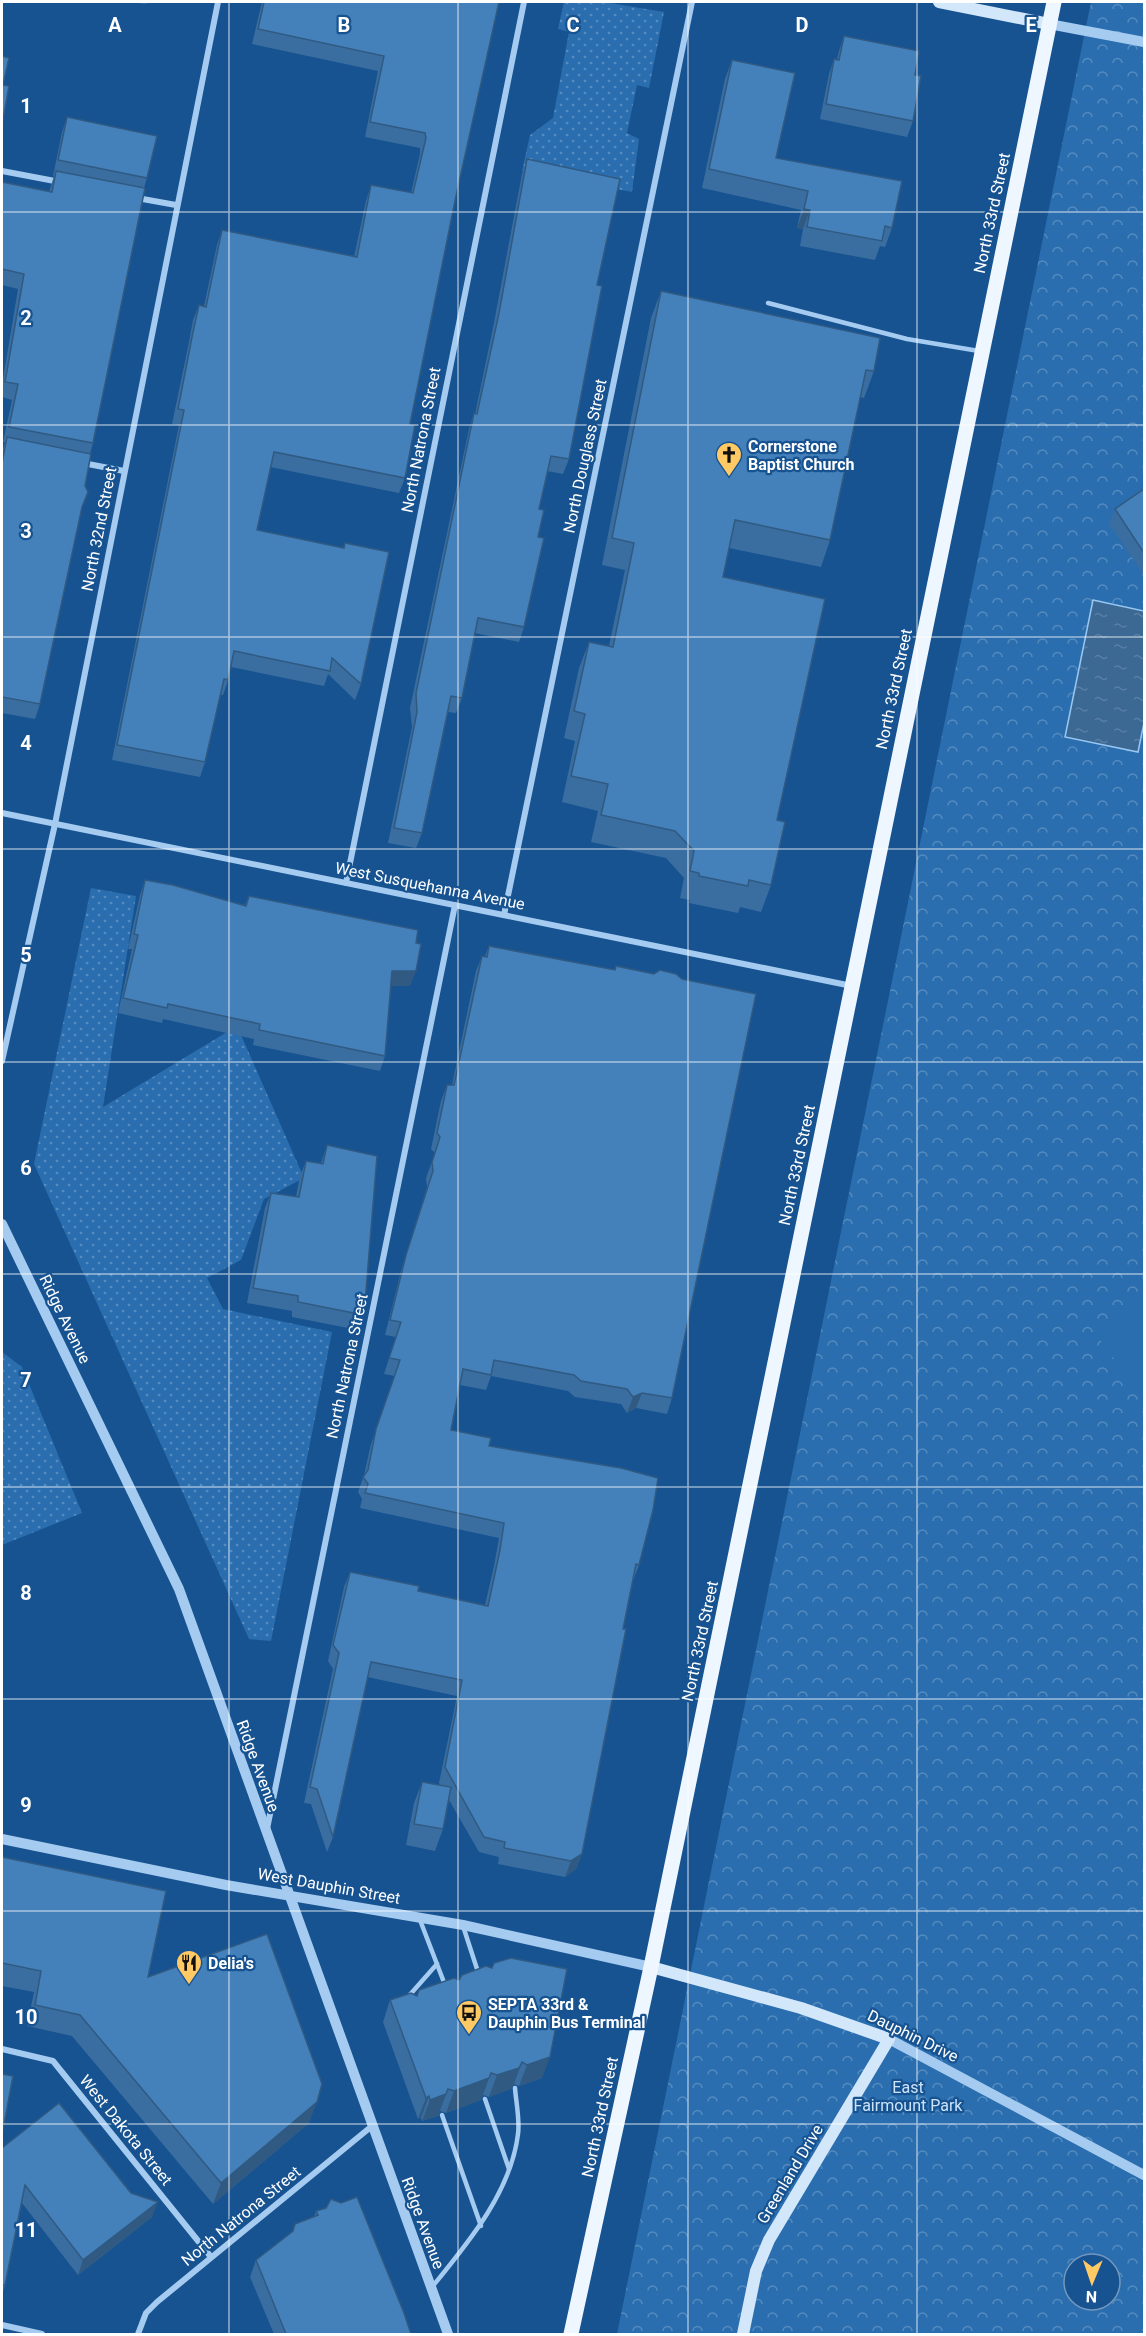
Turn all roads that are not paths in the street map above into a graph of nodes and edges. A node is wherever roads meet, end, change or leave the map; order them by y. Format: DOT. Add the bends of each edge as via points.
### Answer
graph roads {
  1 [pos="218,2"];
  2 [pos="524,2"];
  3 [pos="692,2"];
  4 [pos="939,2"];
  5 [pos="1054,2"];
  6 [pos="1049,24"];
  7 [pos="1144,42"];
  8 [pos="2,171"];
  9 [pos="71,184"];
  10 [pos="130,196"];
  11 [pos="176,205"];
  12 [pos="768,303"];
  13 [pos="981,352"];
  14 [pos="79,462"];
  15 [pos="124,471"];
  16 [pos="2,813"];
  17 [pos="55,824"];
  18 [pos="346,883"];
  19 [pos="455,905"];
  20 [pos="504,915"];
  21 [pos="852,986"];
  22 [pos="2,1061"];
  23 [pos="2,1224"];
  24 [pos="267,1833"];
  25 [pos="2,1839"];
  26 [pos="289,1894"];
  27 [pos="419,1917"];
  28 [pos="463,1925"];
  29 [pos="437,1964"];
  30 [pos="651,1967"];
  31 [pos="483,1986"];
  32 [pos="447,1990"];
  33 [pos="403,2002"];
  34 [pos="889,2039"];
  35 [pos="2,2049"];
  36 [pos="515,2088"];
  37 [pos="485,2099"];
  38 [pos="442,2115"];
  39 [pos="372,2127"];
  40 [pos="509,2169"];
  41 [pos="1144,2175"];
  42 [pos="481,2226"];
  43 [pos="211,2257"];
  44 [pos="431,2289"];
  45 [pos="2,2325"];
  46 [pos="42,2334"];
  47 [pos="138,2334"];
  48 [pos="448,2334"];
  49 [pos="571,2334"];
  50 [pos="743,2334"];
  1 -- 11 [label="street, North 32nd Street"];
  2 -- 18 [label="street, North Natrona Street"];
  3 -- 20 [label="street, North Douglass Street"];
  4 -- 6 [label="main road"];
  5 -- 6 [label="main road, North 33rd Street"];
  6 -- 7 [label="street"];
  6 -- 13 [label="main road, North 33rd Street"];
  8 -- 9 [label="street"];
  10 -- 11 [label="street"];
  11 -- 15 [label="street, North 32nd Street"];
  12 -- 13 [label="lane" via="907,339"];
  13 -- 21 [label="main road, North 33rd Street"];
  14 -- 15 [label="street"];
  15 -- 17 [label="street, North 32nd Street"];
  16 -- 17 [label="street, West Susquehanna Avenue"];
  17 -- 18 [label="street, West Susquehanna Avenue"];
  17 -- 22 [label="street, North 32nd Street"];
  18 -- 19 [label="street, West Susquehanna Avenue"];
  19 -- 20 [label="street, West Susquehanna Avenue"];
  19 -- 24 [label="street, North Natrona Street"];
  20 -- 21 [label="street, West Susquehanna Avenue"];
  21 -- 30 [label="main road, North 33rd Street"];
  23 -- 24 [label="street, Ridge Avenue" via="170,1568"];
  24 -- 26 [label="street, Ridge Avenue"];
  25 -- 26 [label="street, West Dauphin Street" via="226,1885"];
  26 -- 27 [label="street, West Dauphin Street"];
  26 -- 39 [label="street, Ridge Avenue"];
  27 -- 28 [label="street, West Dauphin Street"];
  27 -- 29 [label="lane"];
  28 -- 30 [label="street, West Dauphin Street"];
  28 -- 31 [label="lane"];
  29 -- 32 [label="lane"];
  29 -- 33 [label="lane"];
  30 -- 34 [label="main road, Dauphin Drive" via="801,2008"];
  30 -- 49 [label="main road, North 33rd Street"];
  34 -- 41 [label="street, Dauphin Drive"];
  34 -- 50 [label="main road, Greenland Drive" via="769,2240 756,2271"];
  35 -- 43 [label="street, West Dakota Street" via="53,2061"];
  36 -- 40 [label="lane" via="519,2133"];
  37 -- 40 [label="lane"];
  38 -- 42 [label="lane"];
  39 -- 43 [label="street, North Natrona Street"];
  39 -- 44 [label="street, Ridge Avenue"];
  40 -- 42 [label="lane"];
  42 -- 44 [label="lane"];
  43 -- 47 [label="street, North Natrona Street" via="146,2313"];
  44 -- 48 [label="street, Ridge Avenue"];
  45 -- 46 [label="street"];
}
